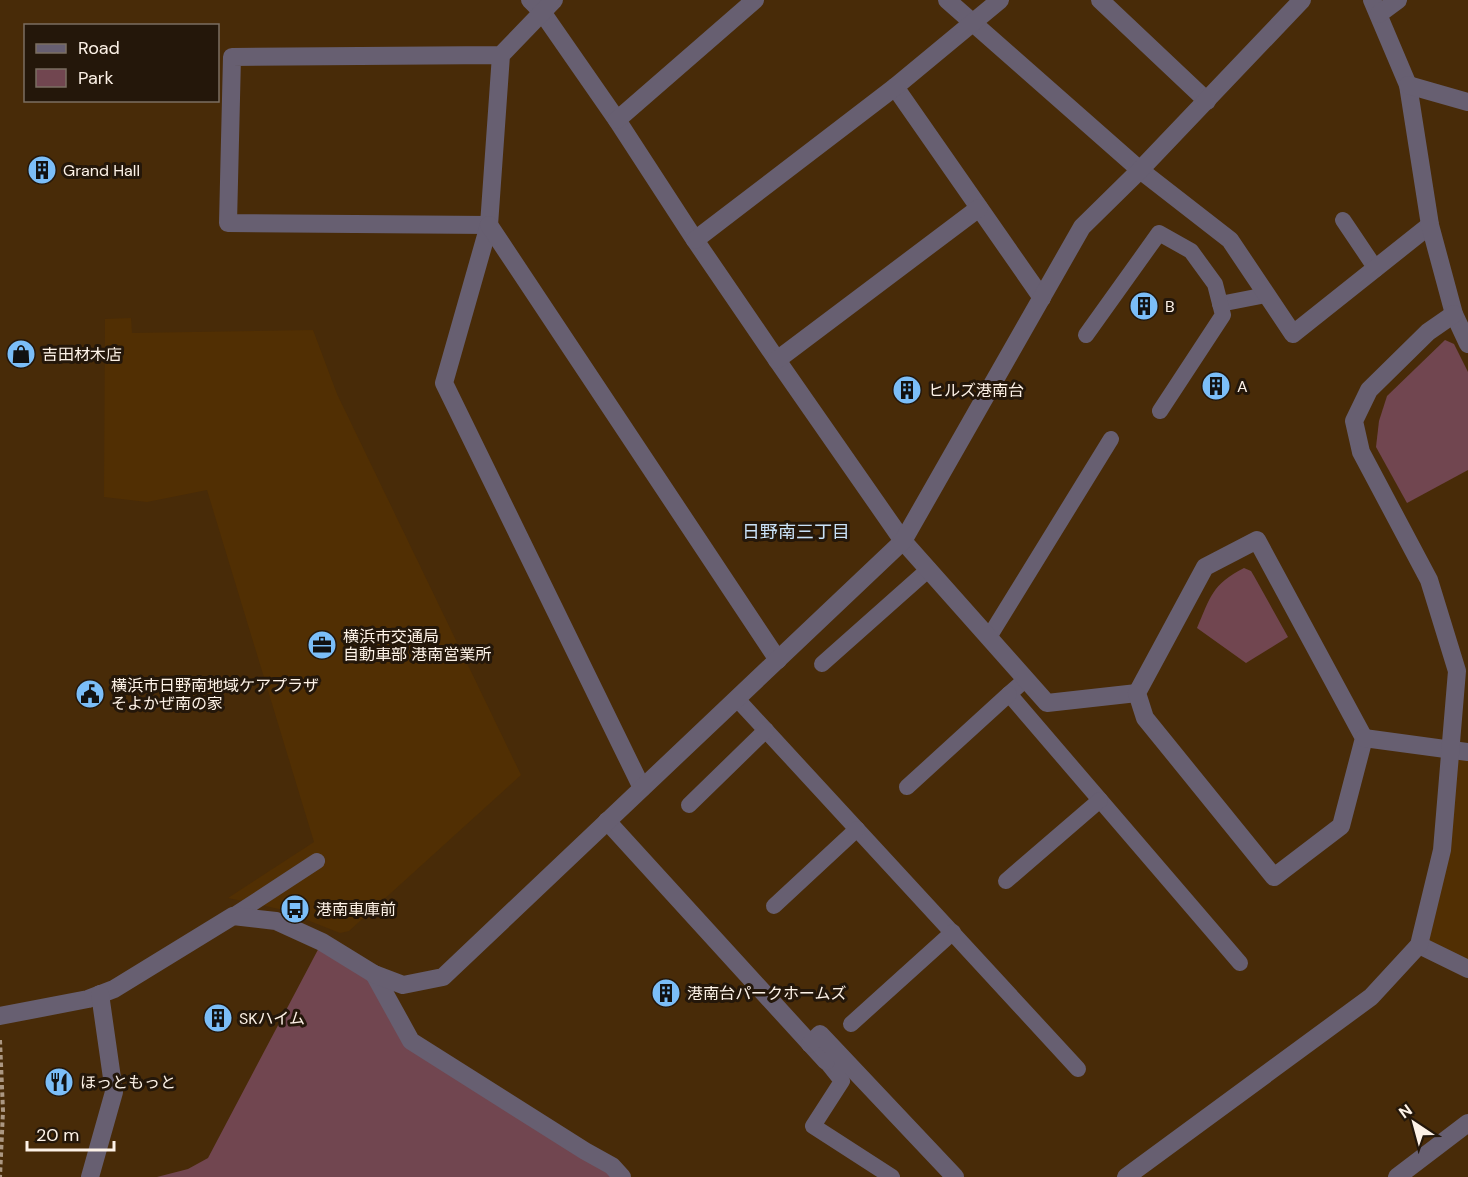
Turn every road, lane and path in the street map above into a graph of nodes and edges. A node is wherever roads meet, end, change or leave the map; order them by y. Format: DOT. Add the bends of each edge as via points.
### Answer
graph roads {
  1 [pos="755,0"];
  2 [pos="947,0"];
  3 [pos="1000,0"];
  4 [pos="1100,0"];
  5 [pos="1302,0"];
  6 [pos="1398,0"];
  7 [pos="542,4"];
  8 [pos="1375,7"];
  9 [pos="973,24"];
  10 [pos="501,55"];
  11 [pos="1408,85"];
  12 [pos="895,87"];
  13 [pos="1207,101"];
  14 [pos="1468,102"];
  15 [pos="617,120"];
  16 [pos="1140,170"];
  17 [pos="979,208"];
  18 [pos="1342,220"];
  19 [pos="489,225"];
  20 [pos="1430,225"];
  21 [pos="695,240"];
  22 [pos="1377,268"];
  23 [pos="1266,295"];
  24 [pos="1042,298"];
  25 [pos="1220,304"];
  26 [pos="1454,314"];
  27 [pos="1086,335"];
  28 [pos="1468,344"];
  29 [pos="777,360"];
  30 [pos="1160,411"];
  31 [pos="1112,439"];
  32 [pos="903,541"];
  33 [pos="929,569"];
  34 [pos="989,637"];
  35 [pos="778,660"];
  36 [pos="822,664"];
  37 [pos="1026,679"];
  38 [pos="1137,693"];
  39 [pos="1009,694"];
  40 [pos="737,699"];
  41 [pos="766,730"];
  42 [pos="1365,738"];
  43 [pos="1459,751"];
  44 [pos="907,787"];
  45 [pos="642,788"];
  46 [pos="1100,800"];
  47 [pos="689,805"];
  48 [pos="607,821"];
  49 [pos="857,829"];
  50 [pos="317,861"];
  51 [pos="1006,881"];
  52 [pos="774,906"];
  53 [pos="233,916"];
  54 [pos="953,932"];
  55 [pos="1419,945"];
  56 [pos="1240,963"];
  57 [pos="1468,969"];
  58 [pos="374,974"];
  59 [pos="100,994"];
  60 [pos="0,1016"];
  61 [pos="850,1024"];
  62 [pos="0,1040"];
  63 [pos="810,1044"];
  64 [pos="826,1062"];
  65 [pos="1078,1069"];
  66 [pos="1468,1124"];
  67 [pos="0,1177"];
  68 [pos="90,1177"];
  69 [pos="622,1177"];
  70 [pos="892,1177"];
  71 [pos="955,1177"];
  72 [pos="1126,1177"];
  73 [pos="1397,1177"];
  1 -- 15 [label="street"];
  2 -- 9 [label="street"];
  3 -- 9 [label="street"];
  4 -- 13 [label="street"];
  5 -- 13 [label="street"];
  6 -- 8 [label="street"];
  7 -- 10 [label="street"];
  7 -- 15 [label="street"];
  8 -- 11 [label="street"];
  9 -- 12 [label="street"];
  9 -- 16 [label="street"];
  10 -- 19 [label="street"];
  10 -- 19 [label="street" via="232,57 228,223"];
  11 -- 14 [label="street"];
  11 -- 20 [label="street"];
  12 -- 17 [label="street"];
  12 -- 21 [label="street"];
  13 -- 16 [label="street"];
  15 -- 21 [label="street"];
  16 -- 23 [label="street" via="1230,240"];
  16 -- 24 [label="street" via="1082,227"];
  17 -- 24 [label="street"];
  17 -- 29 [label="street"];
  18 -- 22 [label="lane"];
  19 -- 35 [label="street"];
  19 -- 45 [label="street" via="444,383"];
  20 -- 22 [label="street"];
  20 -- 26 [label="street"];
  21 -- 29 [label="street"];
  22 -- 23 [label="street" via="1293,334"];
  23 -- 25 [label="lane"];
  24 -- 32 [label="street"];
  25 -- 27 [label="lane" via="1215,284 1191,251 1159,233"];
  25 -- 30 [label="lane" via="1223,315"];
  26 -- 28 [label="street"];
  26 -- 43 [label="street" via="1428,332 1370,390 1354,421 1361,452 1429,580 1457,671"];
  29 -- 32 [label="street"];
  31 -- 34 [label="lane"];
  32 -- 33 [label="street"];
  32 -- 35 [label="street"];
  33 -- 34 [label="street"];
  33 -- 36 [label="lane"];
  34 -- 37 [label="street"];
  35 -- 40 [label="street"];
  37 -- 38 [label="street" via="1047,703"];
  37 -- 39 [label="lane"];
  38 -- 42 [label="street" via="1145,718 1274,876 1341,826"];
  38 -- 42 [label="street" via="1205,567 1257,540"];
  39 -- 44 [label="lane"];
  39 -- 46 [label="lane"];
  40 -- 41 [label="lane"];
  40 -- 45 [label="street"];
  41 -- 47 [label="lane"];
  41 -- 49 [label="lane"];
  42 -- 43 [label="street"];
  43 -- 55 [label="street" via="1442,850"];
  45 -- 48 [label="street"];
  46 -- 51 [label="lane"];
  46 -- 56 [label="lane"];
  48 -- 58 [label="street" via="443,977 403,984"];
  48 -- 63 [label="street"];
  49 -- 52 [label="lane"];
  49 -- 54 [label="lane"];
  50 -- 53 [label="lane"];
  53 -- 58 [label="street" via="276,921 322,942"];
  53 -- 59 [label="street"];
  54 -- 61 [label="lane"];
  54 -- 65 [label="lane"];
  55 -- 57 [label="street"];
  55 -- 72 [label="street" via="1371,997"];
  58 -- 69 [label="street" via="411,1041 612,1166"];
  59 -- 60 [label="street"];
  59 -- 68 [label="street" via="114,1092"];
  62 -- 67 [label="path"];
  63 -- 64 [label="street"];
  63 -- 71 [label="street" via="820,1034"];
  64 -- 70 [label="lane" via="842,1081 813,1126"];
  66 -- 73 [label="street"];
}
